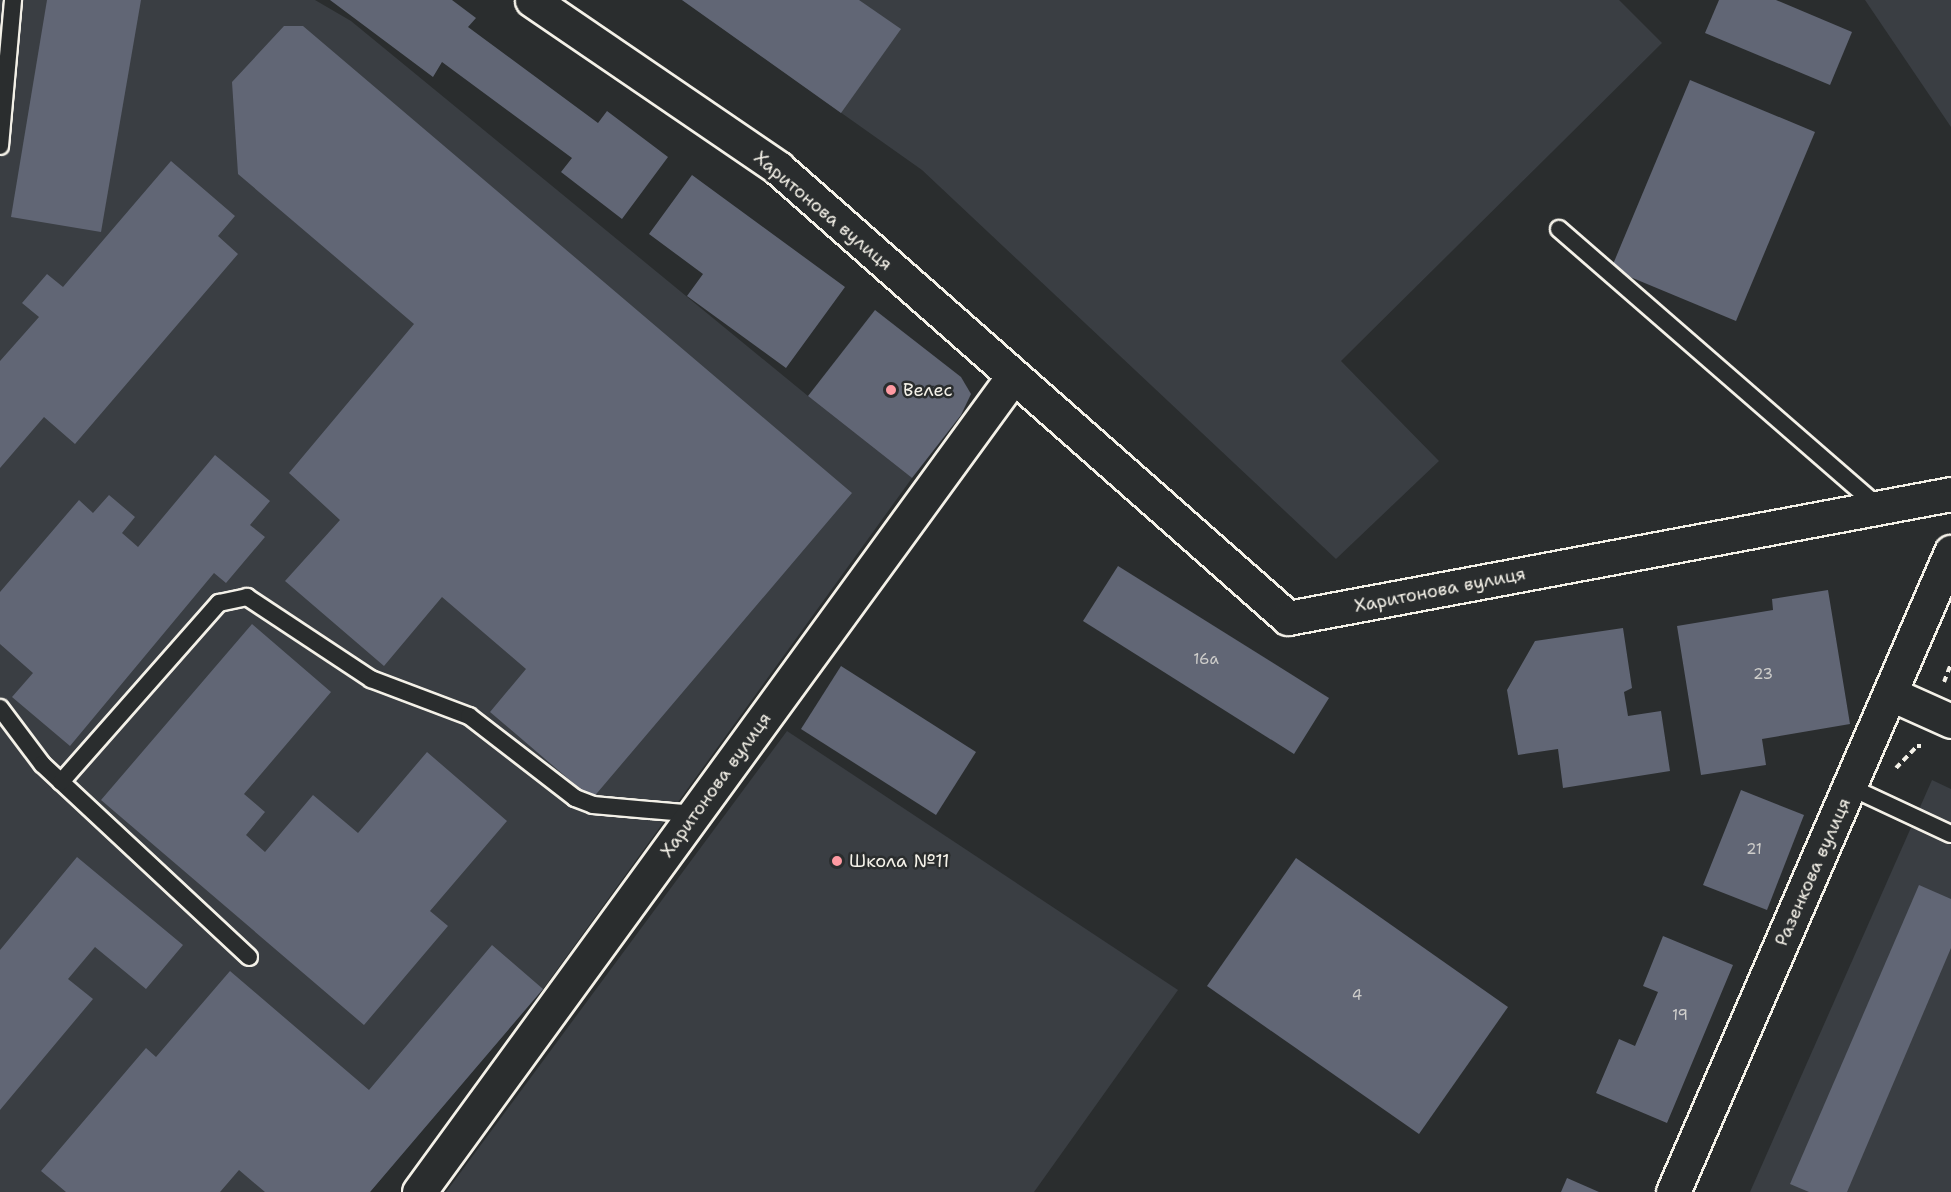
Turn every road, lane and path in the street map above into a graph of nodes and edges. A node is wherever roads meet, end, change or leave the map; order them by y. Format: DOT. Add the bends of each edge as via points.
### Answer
graph roads {
  1 [pos="13,0"];
  2 [pos="532,0"];
  3 [pos="0,146"];
  4 [pos="1559,229"];
  5 [pos="1012,378"];
  6 [pos="1951,494"];
  7 [pos="1879,507"];
  8 [pos="1951,552"];
  9 [pos="1891,694"];
  10 [pos="0,708"];
  11 [pos="1951,721"];
  12 [pos="61,782"];
  13 [pos="1850,787"];
  14 [pos="695,814"];
  15 [pos="1951,834"];
  16 [pos="249,957"];
  17 [pos="419,1192"];
  18 [pos="1673,1192"];
  1 -- 3 [label="lane"];
  2 -- 5 [label="street, Харитонова вулиця" via="778,168"];
  4 -- 7 [label="lane"];
  5 -- 7 [label="street, Харитонова вулиця" via="1288,618"];
  5 -- 14 [label="street, Харитонова вулиця"];
  6 -- 7 [label="street, Харитонова вулиця"];
  8 -- 9 [label="street, Разенкова вулиця"];
  9 -- 11 [label="street"];
  9 -- 13 [label="street, Разенкова вулиця"];
  10 -- 12 [label="lane" via="42,764"];
  12 -- 14 [label="lane" via="219,603 247,597 371,679 469,716 575,798 593,805"];
  12 -- 16 [label="lane"];
  13 -- 15 [label="lane"];
  13 -- 18 [label="street, Разенкова вулиця"];
  14 -- 17 [label="street, Харитонова вулиця"];
}
